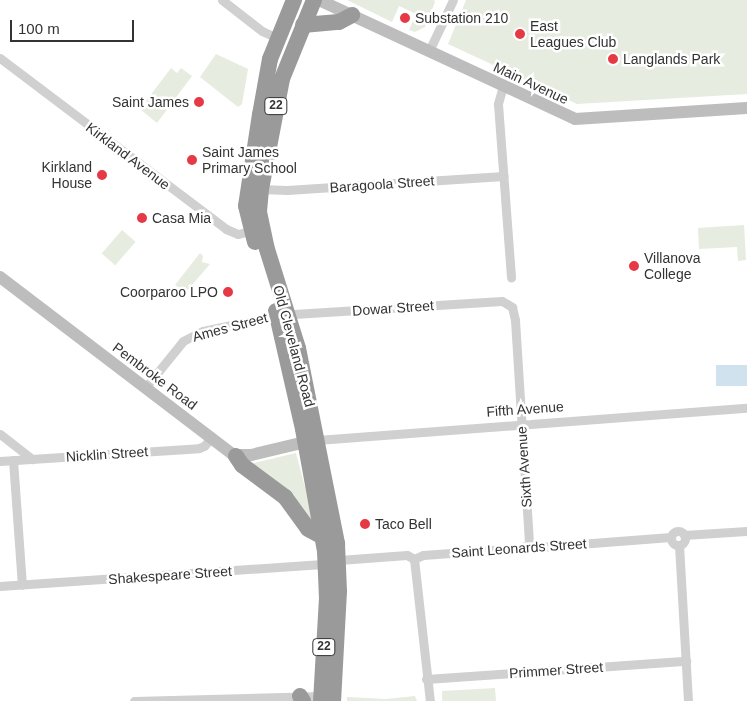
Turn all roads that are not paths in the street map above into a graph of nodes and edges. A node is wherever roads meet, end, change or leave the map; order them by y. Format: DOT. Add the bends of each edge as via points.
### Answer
graph roads {
  1 [pos="222,0"];
  2 [pos="294,0"];
  3 [pos="314,0"];
  4 [pos="319,0"];
  5 [pos="453,0"];
  6 [pos="352,15"];
  7 [pos="303,25"];
  8 [pos="277,38"];
  9 [pos="429,51"];
  10 [pos="0,58"];
  11 [pos="503,86"];
  12 [pos="747,108"];
  13 [pos="504,176"];
  14 [pos="260,189"];
  15 [pos="256,229"];
  16 [pos="0,277"];
  17 [pos="512,278"];
  18 [pos="507,303"];
  19 [pos="283,315"];
  20 [pos="145,388"];
  21 [pos="747,408"];
  22 [pos="521,424"];
  23 [pos="0,434"];
  24 [pos="211,438"];
  25 [pos="311,441"];
  26 [pos="236,456"];
  27 [pos="32,459"];
  28 [pos="13,460"];
  29 [pos="0,461"];
  30 [pos="747,531"];
  31 [pos="684,535"];
  32 [pos="671,536"];
  33 [pos="323,538"];
  34 [pos="529,544"];
  35 [pos="679,545"];
  36 [pos="414,559"];
  37 [pos="333,562"];
  38 [pos="22,585"];
  39 [pos="0,586"];
  40 [pos="686,661"];
  41 [pos="426,679"];
  42 [pos="301,698"];
  43 [pos="327,699"];
  44 [pos="134,701"];
  45 [pos="430,701"];
  46 [pos="688,701"];
  1 -- 8 [label="street" via="262,31"];
  2 -- 8 [label="highway, Old Cleveland Road / 22"];
  3 -- 7 [label="highway, Old Cleveland Road / 22"];
  4 -- 6 [label="street, Main Avenue"];
  5 -- 9 [label="street"];
  6 -- 7 [label="highway" via="340,22"];
  6 -- 9 [label="street, Main Avenue"];
  7 -- 14 [label="highway, Old Cleveland Road / 22" via="282,79"];
  8 -- 15 [label="highway, Old Cleveland Road / 22" via="267,73 246,206"];
  9 -- 11 [label="street, Main Avenue"];
  10 -- 15 [label="street, Kirkland Avenue" via="226,230 236,234"];
  11 -- 12 [label="street, Main Avenue" via="575,119"];
  11 -- 13 [label="street" via="498,104"];
  13 -- 14 [label="street, Baragoola Street"];
  13 -- 17 [label="street"];
  14 -- 15 [label="highway, Old Cleveland Road / 22"];
  15 -- 19 [label="highway, Old Cleveland Road / 22"];
  16 -- 20 [label="street, Pembroke Road"];
  18 -- 19 [label="street, Dowar Street" via="494,301"];
  18 -- 22 [label="street, Sixth Avenue" via="512,307 515,320"];
  19 -- 20 [label="street, Ames Street" via="192,335 180,344"];
  19 -- 25 [label="highway, Old Cleveland Road / 22"];
  20 -- 24 [label="street, Pembroke Road"];
  21 -- 22 [label="street, Fifth Avenue"];
  22 -- 25 [label="street, Fifth Avenue"];
  22 -- 34 [label="street, Sixth Avenue"];
  23 -- 27 [label="street"];
  24 -- 26 [label="street, Pembroke Road"];
  24 -- 27 [label="street, Nicklin Street" via="199,448"];
  25 -- 26 [label="street"];
  25 -- 33 [label="highway, Old Cleveland Road / 22"];
  25 -- 37 [label="highway, Old Cleveland Road / 22"];
  26 -- 33 [label="highway" via="242,465 285,497 308,529"];
  27 -- 28 [label="street, Nicklin Street"];
  28 -- 29 [label="street, Nicklin Street"];
  28 -- 38 [label="street"];
  30 -- 31 [label="street"];
  31 -- 32 [label="street" via="677,531"];
  31 -- 35 [label="street" via="683,543"];
  32 -- 34 [label="street, Saint Leonards Street" via="540,547"];
  32 -- 35 [label="street" via="672,542"];
  33 -- 37 [label="highway, Old Cleveland Road / 22"];
  34 -- 36 [label="street, Saint Leonards Street" via="521,548 423,555"];
  35 -- 40 [label="street"];
  36 -- 37 [label="street, Saint Leonards Street" via="407,554"];
  36 -- 41 [label="street"];
  37 -- 38 [label="street, Shakespeare Street"];
  37 -- 43 [label="highway, Old Cleveland Road / 22"];
  38 -- 39 [label="street, Shakespeare Street"];
  40 -- 41 [label="street, Primmer Street"];
  40 -- 46 [label="street"];
  41 -- 45 [label="street"];
  42 -- 43 [label="street"];
  42 -- 44 [label="street"];
}
